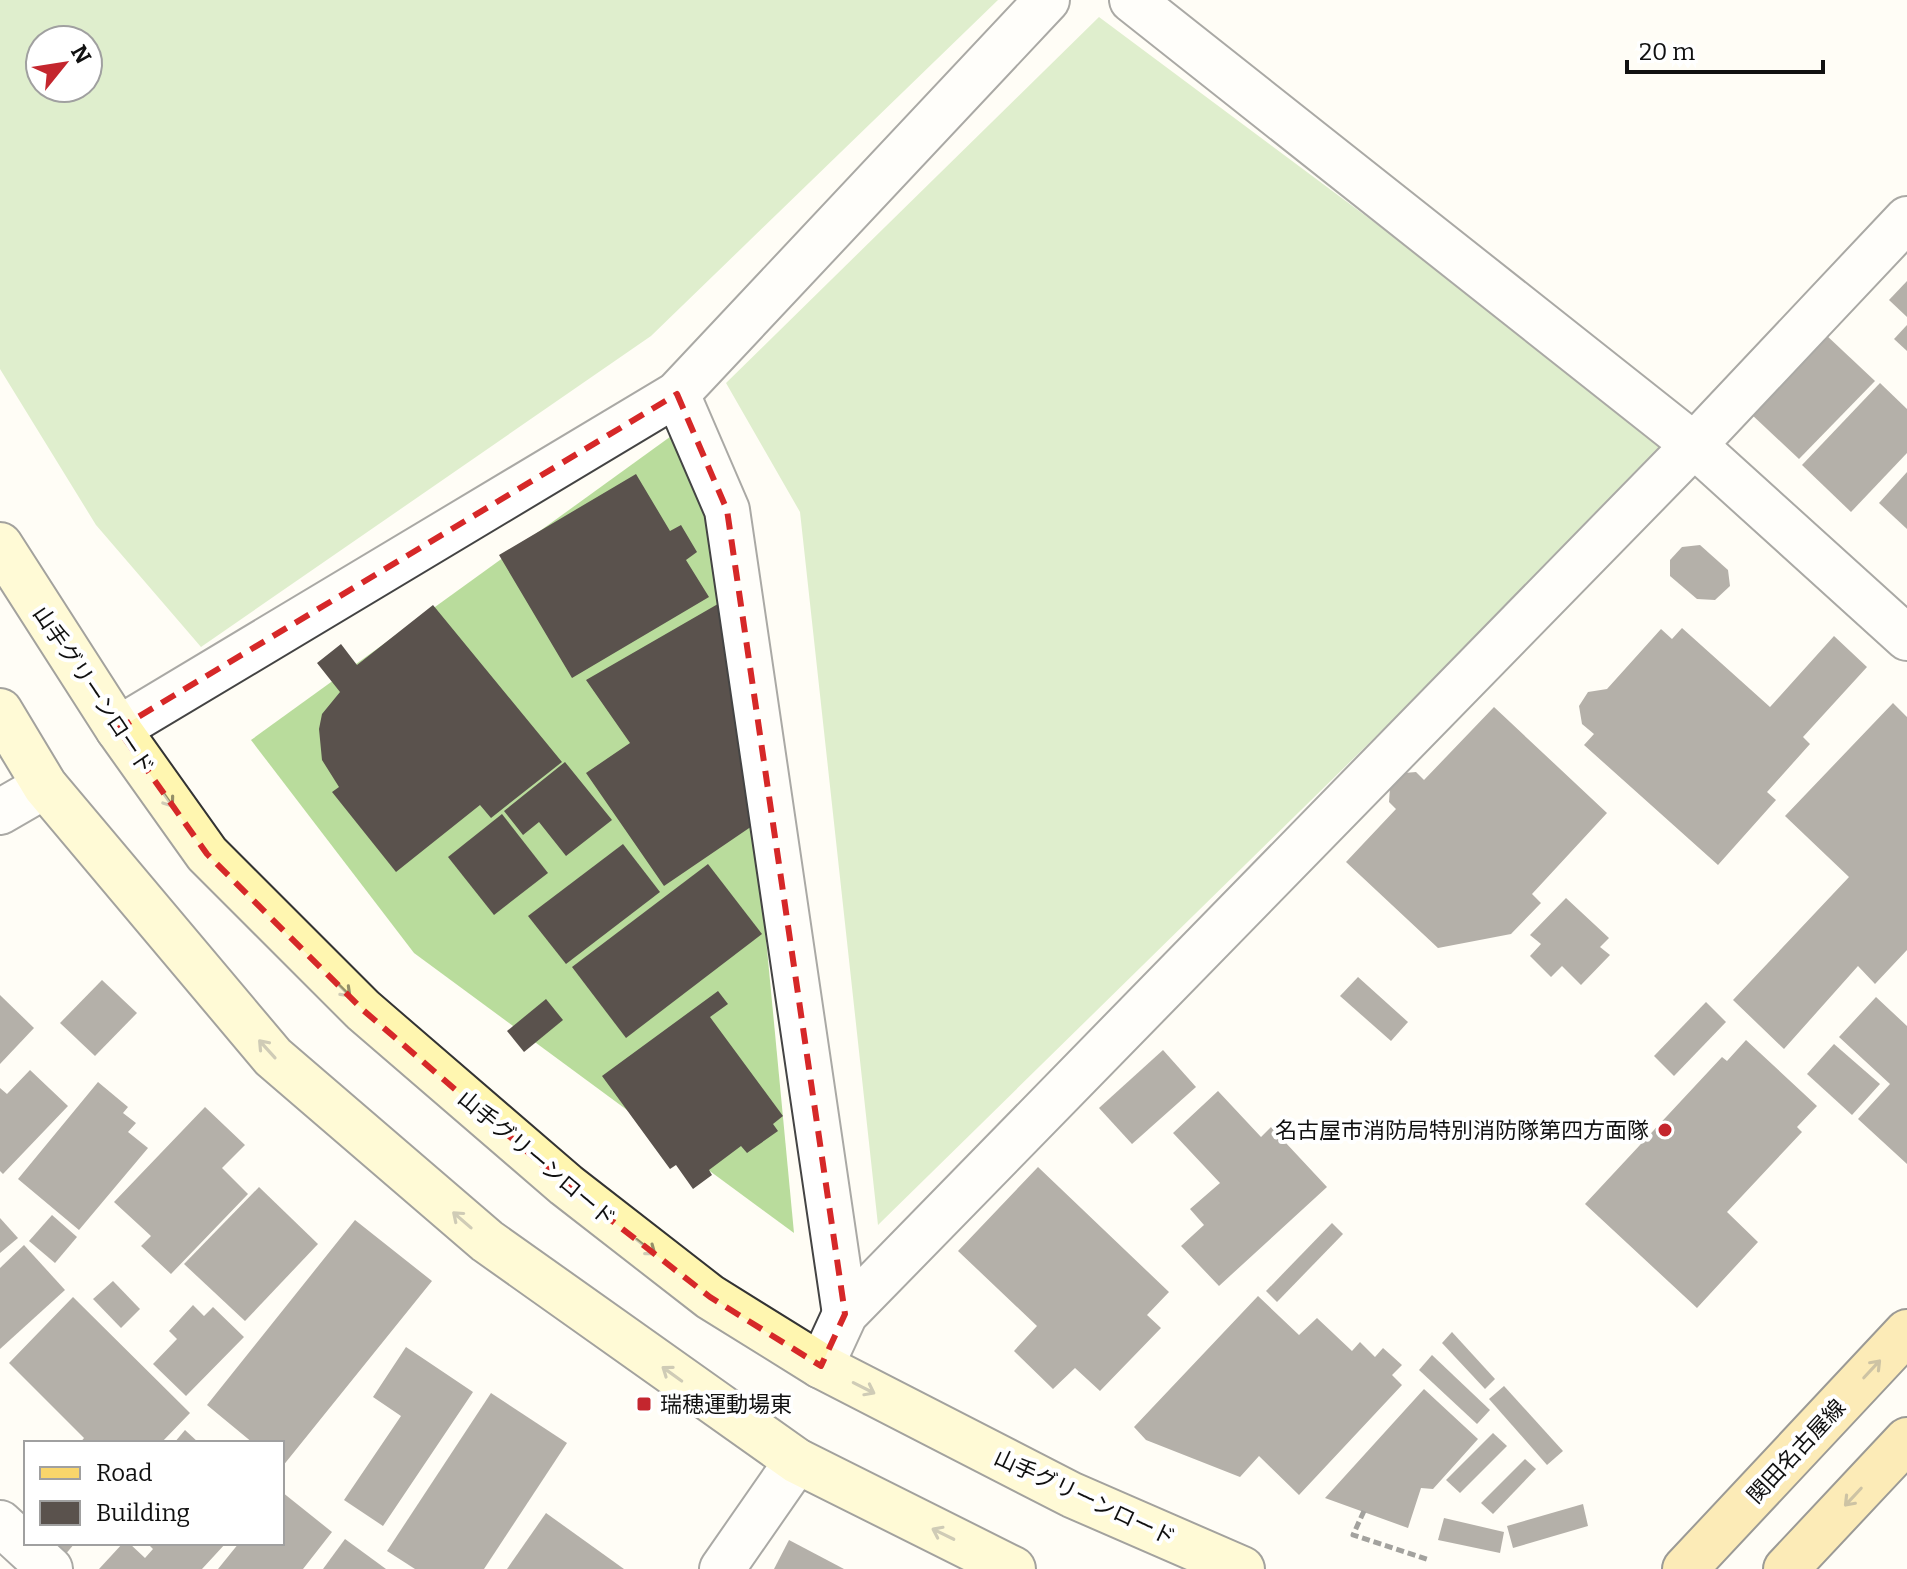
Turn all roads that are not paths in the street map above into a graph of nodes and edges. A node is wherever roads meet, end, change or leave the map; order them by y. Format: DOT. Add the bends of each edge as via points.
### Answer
graph roads {
  1 [pos="1047,0"];
  2 [pos="1132,0"];
  3 [pos="1907,219"];
  4 [pos="677,394"];
  5 [pos="1694,445"];
  6 [pos="0,545"];
  7 [pos="1907,638"];
  8 [pos="0,711"];
  9 [pos="118,729"];
  10 [pos="45,786"];
  11 [pos="0,812"];
  12 [pos="845,1314"];
  13 [pos="1907,1332"];
  14 [pos="821,1366"];
  15 [pos="1907,1440"];
  16 [pos="797,1461"];
  17 [pos="0,1523"];
  18 [pos="50,1569"];
  19 [pos="722,1569"];
  20 [pos="1013,1569"];
  21 [pos="1242,1569"];
  22 [pos="1685,1569"];
  23 [pos="1786,1569"];
  1 -- 4 [label="street"];
  2 -- 5 [label="street"];
  3 -- 5 [label="street"];
  4 -- 9 [label="street"];
  4 -- 12 [label="street" via="727,510"];
  5 -- 7 [label="street"];
  5 -- 12 [label="street"];
  6 -- 9 [label="street, 山手グリーンロード"];
  8 -- 10 [label="street"];
  9 -- 14 [label="street, 山手グリーンロード, one-way" via="207,854 363,1010 566,1185 710,1297"];
  10 -- 11 [label="street"];
  16 -- 10 [label="street, one-way" via="487,1241 273,1057"];
  12 -- 14 [label="street"];
  22 -- 13 [label="main road, 関田名古屋線, one-way"];
  14 -- 21 [label="street, 山手グリーンロード, one-way" via="1072,1495"];
  15 -- 23 [label="main road, one-way"];
  16 -- 19 [label="street"];
  20 -- 16 [label="street, one-way"];
  17 -- 18 [label="street"];
}
